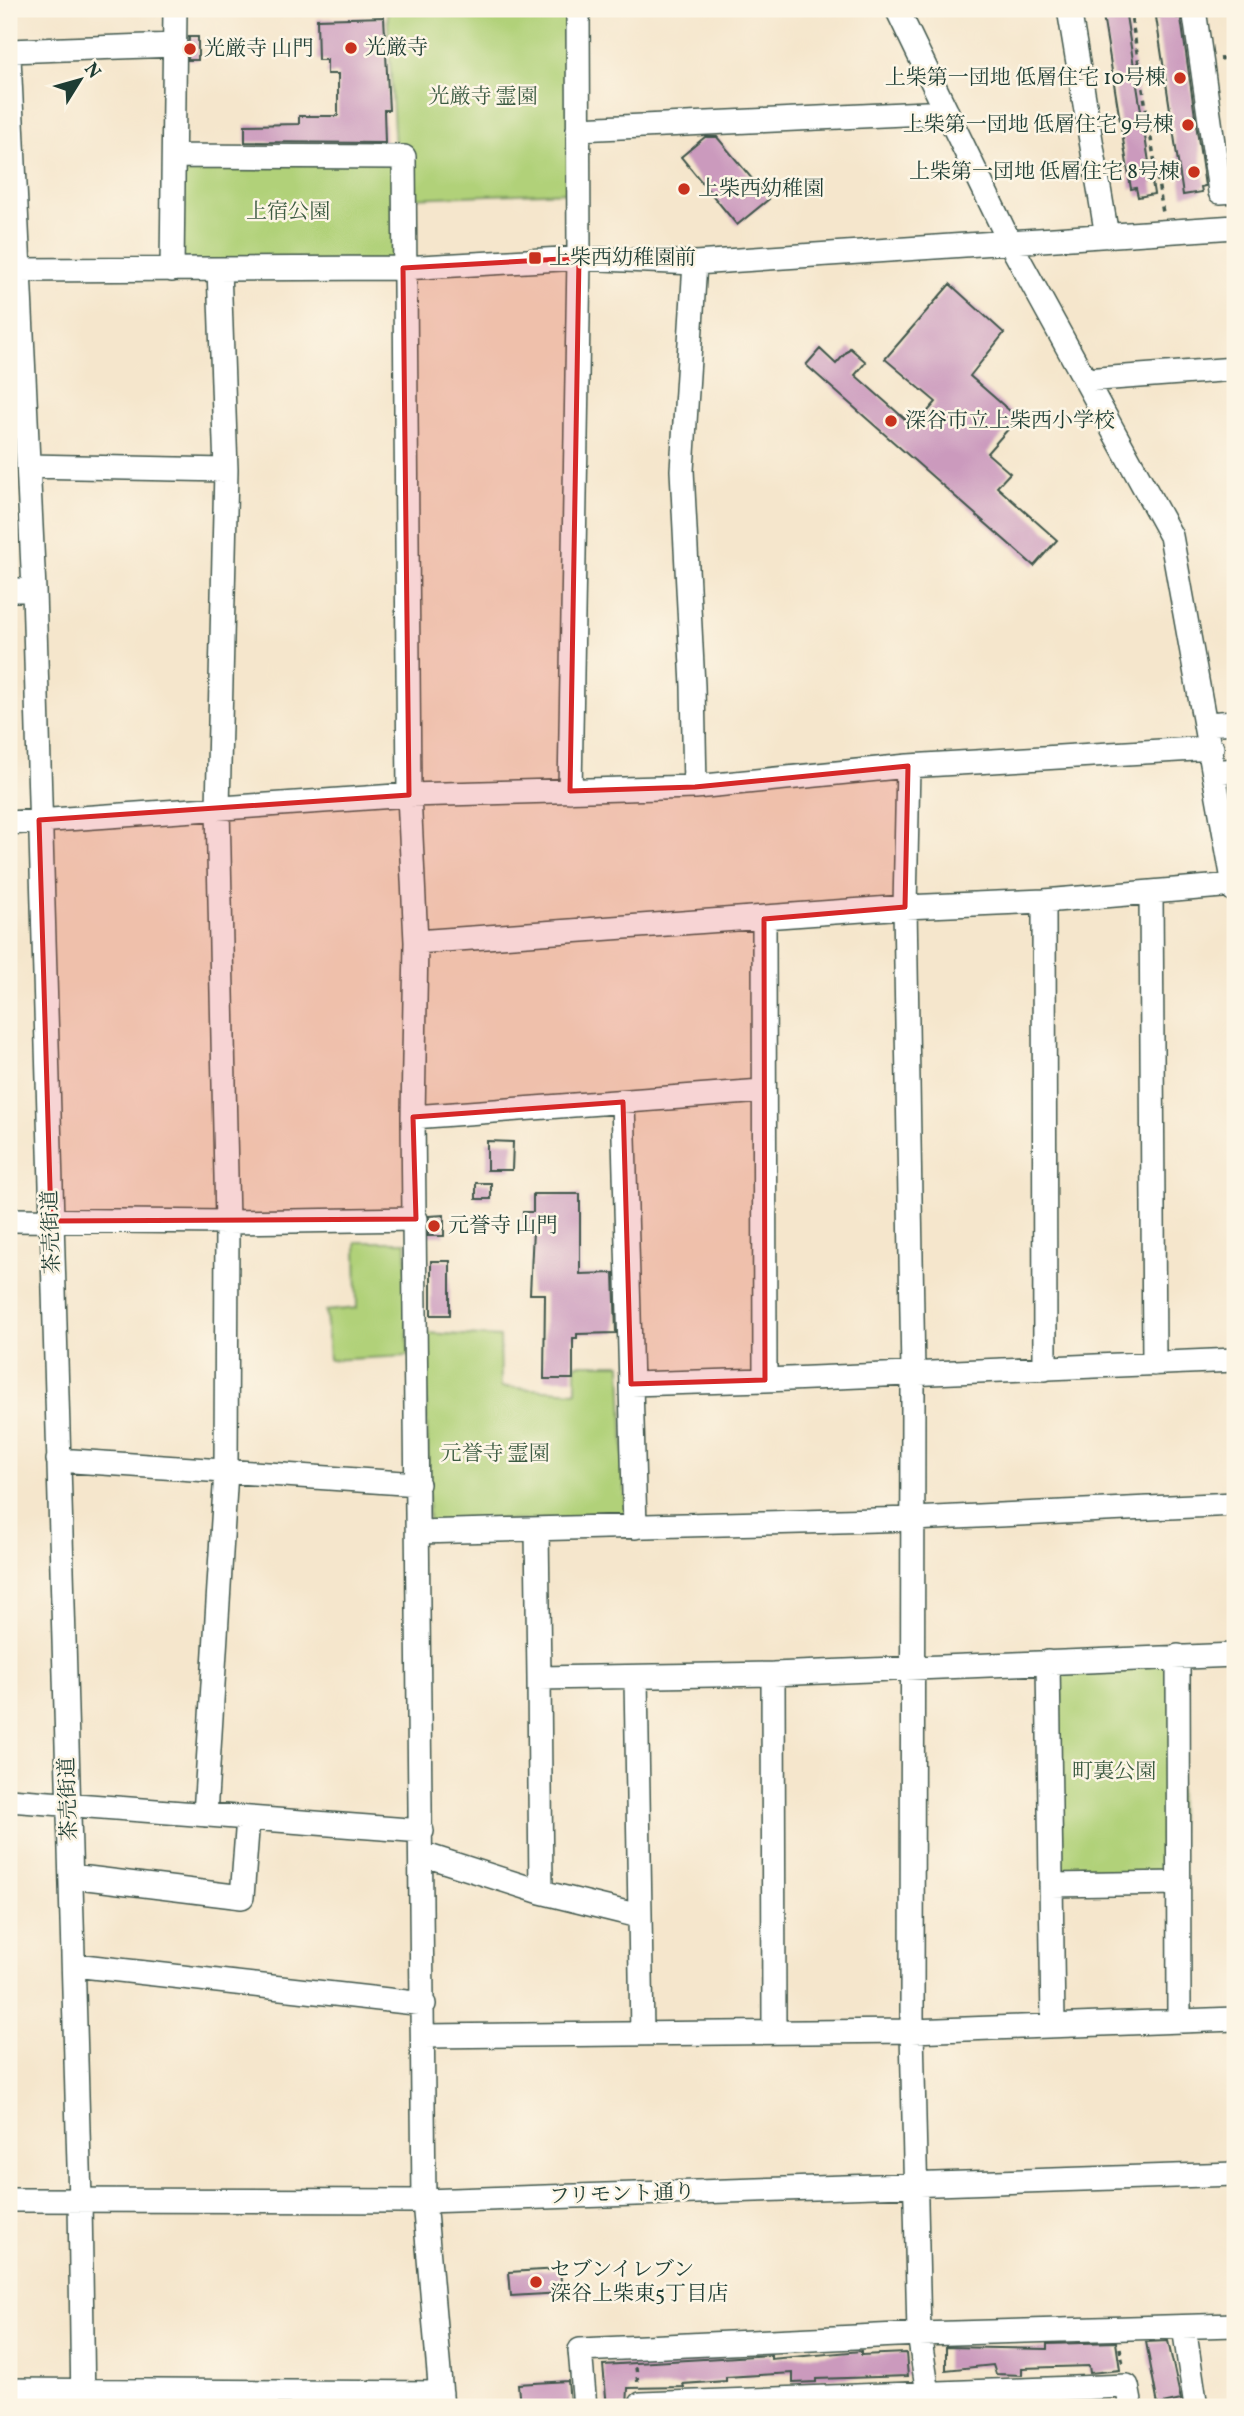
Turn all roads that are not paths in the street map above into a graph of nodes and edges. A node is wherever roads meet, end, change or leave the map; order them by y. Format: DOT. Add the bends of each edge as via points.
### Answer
graph roads {
  1 [pos="176,9"];
  2 [pos="578,9"];
  3 [pos="897,9"];
  4 [pos="1069,9"];
  5 [pos="1194,9"];
  6 [pos="175,46"];
  7 [pos="9,51"];
  8 [pos="9,57"];
  9 [pos="947,113"];
  10 [pos="579,129"];
  11 [pos="174,156"];
  12 [pos="1235,191"];
  13 [pos="1235,227"];
  14 [pos="1107,236"];
  15 [pos="1010,243"];
  16 [pos="579,258"];
  17 [pos="695,262"];
  18 [pos="403,268"];
  19 [pos="219,269"];
  20 [pos="17,270"];
  21 [pos="172,270"];
  22 [pos="14,335"];
  23 [pos="1235,369"];
  24 [pos="1086,380"];
  25 [pos="28,466"];
  26 [pos="226,470"];
  27 [pos="9,590"];
  28 [pos="34,590"];
  29 [pos="1235,722"];
  30 [pos="1206,724"];
  31 [pos="1212,748"];
  32 [pos="908,766"];
  33 [pos="1224,771"];
  34 [pos="695,787"];
  35 [pos="570,791"];
  36 [pos="409,795"];
  37 [pos="218,808"];
  38 [pos="39,820"];
  39 [pos="9,823"];
  40 [pos="1235,888"];
  41 [pos="1151,892"];
  42 [pos="1044,901"];
  43 [pos="905,908"];
  44 [pos="764,919"];
  45 [pos="416,942"];
  46 [pos="762,1091"];
  47 [pos="622,1102"];
  48 [pos="413,1118"];
  49 [pos="416,1219"];
  50 [pos="9,1220"];
  51 [pos="51,1221"];
  52 [pos="227,1222"];
  53 [pos="1235,1360"];
  54 [pos="1154,1364"];
  55 [pos="1045,1369"];
  56 [pos="913,1374"];
  57 [pos="765,1380"];
  58 [pos="631,1384"];
  59 [pos="58,1460"];
  60 [pos="226,1471"];
  61 [pos="418,1484"];
  62 [pos="1235,1504"];
  63 [pos="914,1519"];
  64 [pos="635,1527"];
  65 [pos="537,1530"];
  66 [pos="418,1532"];
  67 [pos="1235,1655"];
  68 [pos="1178,1656"];
  69 [pos="1048,1662"];
  70 [pos="912,1668"];
  71 [pos="773,1674"];
  72 [pos="538,1678"];
  73 [pos="636,1678"];
  74 [pos="9,1800"];
  75 [pos="69,1804"];
  76 [pos="205,1815"];
  77 [pos="248,1818"];
  78 [pos="422,1843"];
  79 [pos="71,1875"];
  80 [pos="1179,1883"];
  81 [pos="1051,1885"];
  82 [pos="541,1892"];
  83 [pos="639,1916"];
  84 [pos="74,1965"];
  85 [pos="424,2004"];
  86 [pos="1235,2019"];
  87 [pos="1179,2021"];
  88 [pos="1053,2025"];
  89 [pos="912,2031"];
  90 [pos="774,2032"];
  91 [pos="642,2034"];
  92 [pos="424,2036"];
  93 [pos="1235,2174"];
  94 [pos="916,2186"];
  95 [pos="9,2200"];
  96 [pos="80,2200"];
  97 [pos="424,2201"];
  98 [pos="1235,2325"];
  99 [pos="1184,2327"];
  100 [pos="919,2334"];
  101 [pos="9,2390"];
  102 [pos="1129,2396"];
  103 [pos="1024,2398"];
  104 [pos="83,2399"];
  105 [pos="192,2399"];
  106 [pos="309,2400"];
  107 [pos="442,2400"];
  108 [pos="929,2400"];
  109 [pos="834,2402"];
  110 [pos="738,2404"];
  111 [pos="641,2405"];
  112 [pos="585,2407"];
  113 [pos="1196,2407"];
  1 -- 6 [label="street"];
  2 -- 10 [label="street"];
  3 -- 9 [label="street"];
  4 -- 14 [label="street"];
  5 -- 12 [label="street" via="1220,192"];
  6 -- 7 [label="street"];
  6 -- 11 [label="street"];
  8 -- 20 [label="street, 茶売街道"];
  9 -- 10 [label="street"];
  9 -- 15 [label="street"];
  10 -- 16 [label="street"];
  11 -- 18 [label="street" via="404,157"];
  11 -- 21 [label="street"];
  13 -- 14 [label="street"];
  14 -- 15 [label="street"];
  15 -- 17 [label="street"];
  15 -- 24 [label="street"];
  16 -- 17 [label="street"];
  16 -- 18 [label="street"];
  16 -- 35 [label="street"];
  17 -- 34 [label="street" via="682,470"];
  18 -- 19 [label="street"];
  18 -- 36 [label="street"];
  19 -- 21 [label="street"];
  19 -- 26 [label="street"];
  20 -- 21 [label="street"];
  20 -- 22 [label="street, 茶売街道"];
  22 -- 25 [label="street, 茶売街道"];
  23 -- 24 [label="street"];
  24 -- 30 [label="street" via="1171,536"];
  25 -- 26 [label="street"];
  25 -- 28 [label="street, 茶売街道"];
  26 -- 37 [label="street"];
  27 -- 28 [label="street"];
  28 -- 38 [label="street, 茶売街道"];
  29 -- 30 [label="street"];
  30 -- 31 [label="street"];
  31 -- 32 [label="street"];
  31 -- 33 [label="street"];
  32 -- 34 [label="street"];
  32 -- 43 [label="street"];
  33 -- 40 [label="street"];
  34 -- 35 [label="street"];
  35 -- 36 [label="street"];
  36 -- 37 [label="street"];
  36 -- 45 [label="street"];
  37 -- 38 [label="street"];
  37 -- 52 [label="street"];
  38 -- 39 [label="street"];
  38 -- 51 [label="street, 茶売街道"];
  40 -- 41 [label="street"];
  41 -- 42 [label="street"];
  41 -- 54 [label="street"];
  42 -- 43 [label="street"];
  42 -- 55 [label="street"];
  43 -- 44 [label="street"];
  43 -- 56 [label="street"];
  44 -- 45 [label="street"];
  44 -- 46 [label="street"];
  45 -- 48 [label="street"];
  46 -- 47 [label="street"];
  46 -- 57 [label="street"];
  47 -- 48 [label="street"];
  47 -- 58 [label="street"];
  48 -- 49 [label="street"];
  49 -- 52 [label="street"];
  49 -- 61 [label="street"];
  50 -- 51 [label="street"];
  51 -- 52 [label="street"];
  51 -- 59 [label="street, 茶売街道"];
  52 -- 60 [label="street"];
  53 -- 54 [label="street"];
  54 -- 55 [label="street"];
  55 -- 56 [label="street"];
  56 -- 57 [label="street"];
  56 -- 63 [label="street"];
  57 -- 58 [label="street"];
  58 -- 64 [label="street"];
  59 -- 60 [label="street"];
  59 -- 75 [label="street, 茶売街道"];
  60 -- 61 [label="street"];
  60 -- 76 [label="street"];
  61 -- 66 [label="street"];
  62 -- 63 [label="street"];
  63 -- 64 [label="street"];
  63 -- 70 [label="street"];
  64 -- 65 [label="street"];
  65 -- 66 [label="street"];
  65 -- 72 [label="street"];
  66 -- 78 [label="street"];
  67 -- 68 [label="street"];
  68 -- 69 [label="street"];
  68 -- 80 [label="street"];
  69 -- 70 [label="street"];
  69 -- 81 [label="street"];
  70 -- 71 [label="street"];
  70 -- 89 [label="street"];
  71 -- 73 [label="street"];
  71 -- 90 [label="street"];
  72 -- 73 [label="street"];
  72 -- 82 [label="street"];
  73 -- 83 [label="street"];
  74 -- 75 [label="street"];
  75 -- 76 [label="street"];
  75 -- 79 [label="street, 茶売街道"];
  76 -- 77 [label="street"];
  77 -- 78 [label="street"];
  77 -- 79 [label="street" via="242,1897"];
  78 -- 82 [label="street"];
  78 -- 85 [label="street"];
  79 -- 84 [label="street, 茶売街道"];
  80 -- 81 [label="street"];
  80 -- 87 [label="street"];
  81 -- 88 [label="street"];
  82 -- 83 [label="street"];
  83 -- 91 [label="street"];
  84 -- 85 [label="street"];
  84 -- 96 [label="street, 茶売街道"];
  85 -- 92 [label="street"];
  86 -- 87 [label="street"];
  87 -- 88 [label="street"];
  88 -- 89 [label="street"];
  89 -- 90 [label="street"];
  89 -- 94 [label="street"];
  90 -- 91 [label="street"];
  91 -- 92 [label="street"];
  92 -- 97 [label="street"];
  93 -- 94 [label="street, フリモント通り"];
  94 -- 97 [label="street, フリモント通り"];
  94 -- 100 [label="street"];
  95 -- 96 [label="street, フリモント通り"];
  96 -- 97 [label="street, フリモント通り"];
  96 -- 104 [label="street, 茶売街道"];
  97 -- 107 [label="street"];
  98 -- 99 [label="street"];
  99 -- 100 [label="street"];
  99 -- 113 [label="street"];
  100 -- 108 [label="street"];
  100 -- 112 [label="street" via="580,2350"];
  101 -- 104 [label="street"];
  102 -- 103 [label="street"];
  103 -- 108 [label="street"];
  104 -- 105 [label="street"];
  105 -- 106 [label="street"];
  106 -- 107 [label="street"];
  108 -- 109 [label="street"];
  109 -- 110 [label="street"];
  110 -- 111 [label="street"];
}
